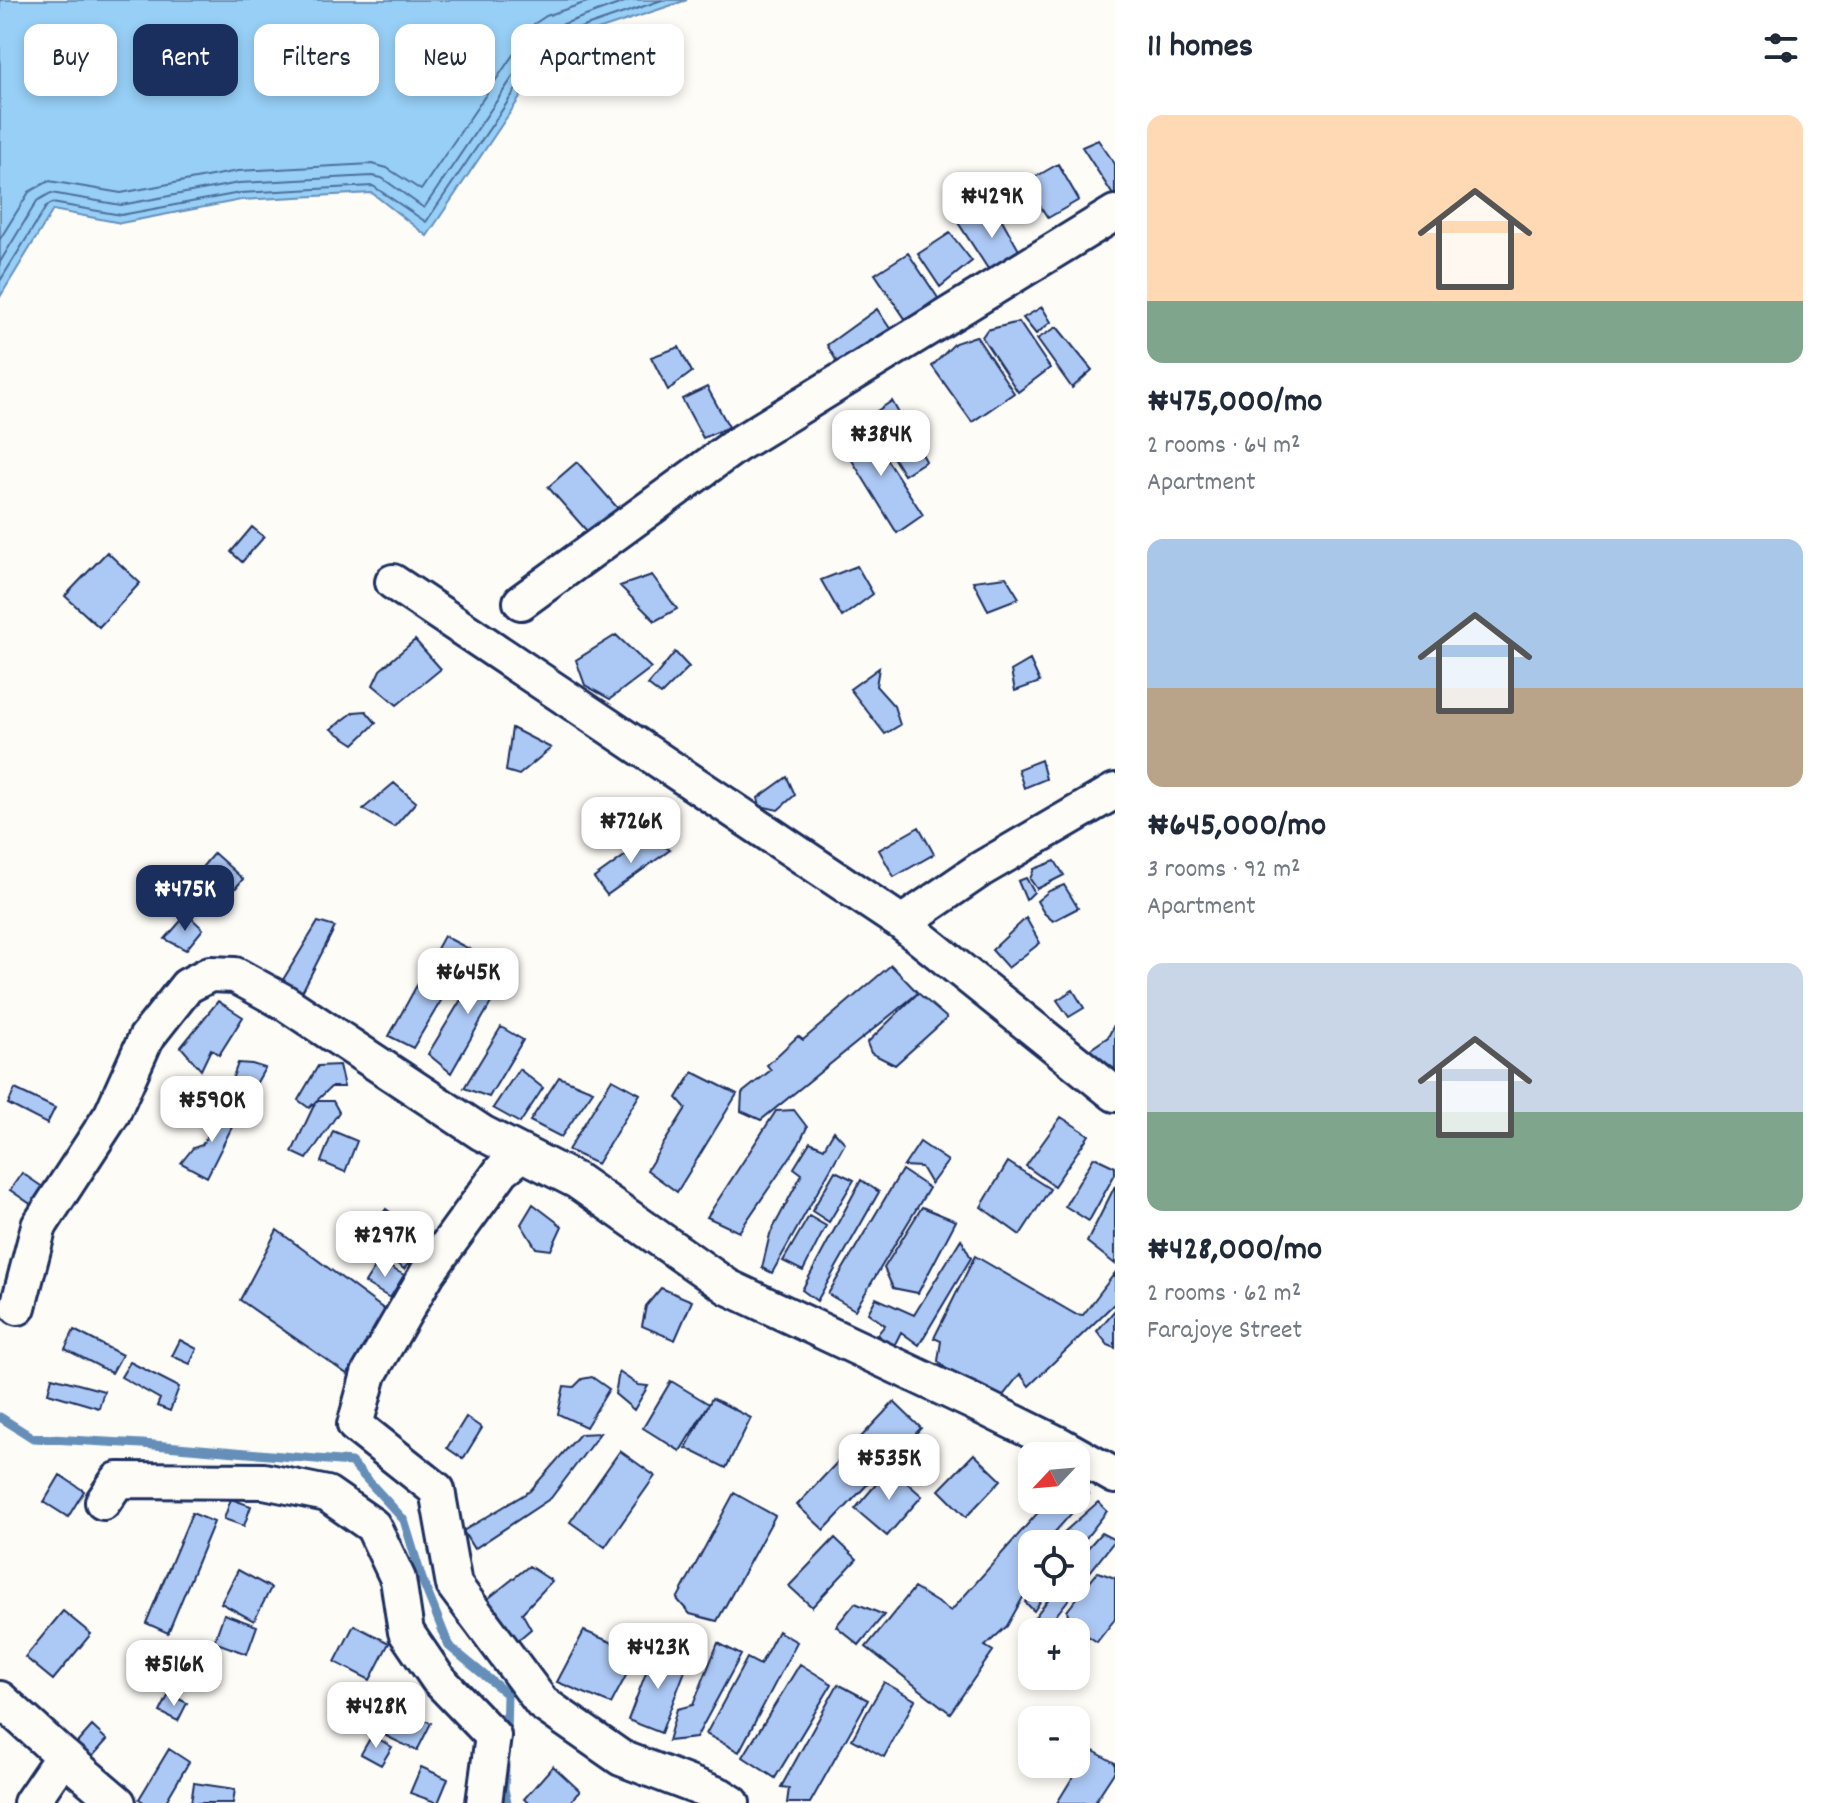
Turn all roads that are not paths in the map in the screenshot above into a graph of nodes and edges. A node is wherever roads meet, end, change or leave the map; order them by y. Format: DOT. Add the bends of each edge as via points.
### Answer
graph roads {
  1 [pos="1115,213"];
  2 [pos="393,582"];
  3 [pos="521,602"];
  4 [pos="1115,791"];
  5 [pos="902,923"];
  6 [pos="1115,1094"];
  7 [pos="522,1154"];
  8 [pos="18,1307"];
  9 [pos="1115,1476"];
  10 [pos="103,1502"];
  11 [pos="0,1699"];
  12 [pos="63,1756"];
  13 [pos="31,1803"];
  14 [pos="118,1803"];
  15 [pos="484,1803"];
  16 [pos="732,1803"];
  1 -- 3 [label="street" via="735,446"];
  2 -- 5 [label="street"];
  4 -- 5 [label="street" via="981,869"];
  5 -- 6 [label="street"];
  7 -- 8 [label="street" via="284,1002 235,975 210,974 187,986 146,1038 112,1114 39,1226"];
  7 -- 9 [label="street" via="577,1181 728,1287 998,1414"];
  7 -- 16 [label="street" via="502,1170 428,1272 369,1374 355,1425 437,1490 454,1585 542,1703 621,1758"];
  10 -- 15 [label="street" via="118,1480 264,1481 327,1494 373,1526 398,1579 406,1632 438,1679 493,1736"];
  11 -- 12 [label="street"];
  12 -- 13 [label="street"];
  12 -- 14 [label="street"];
}
